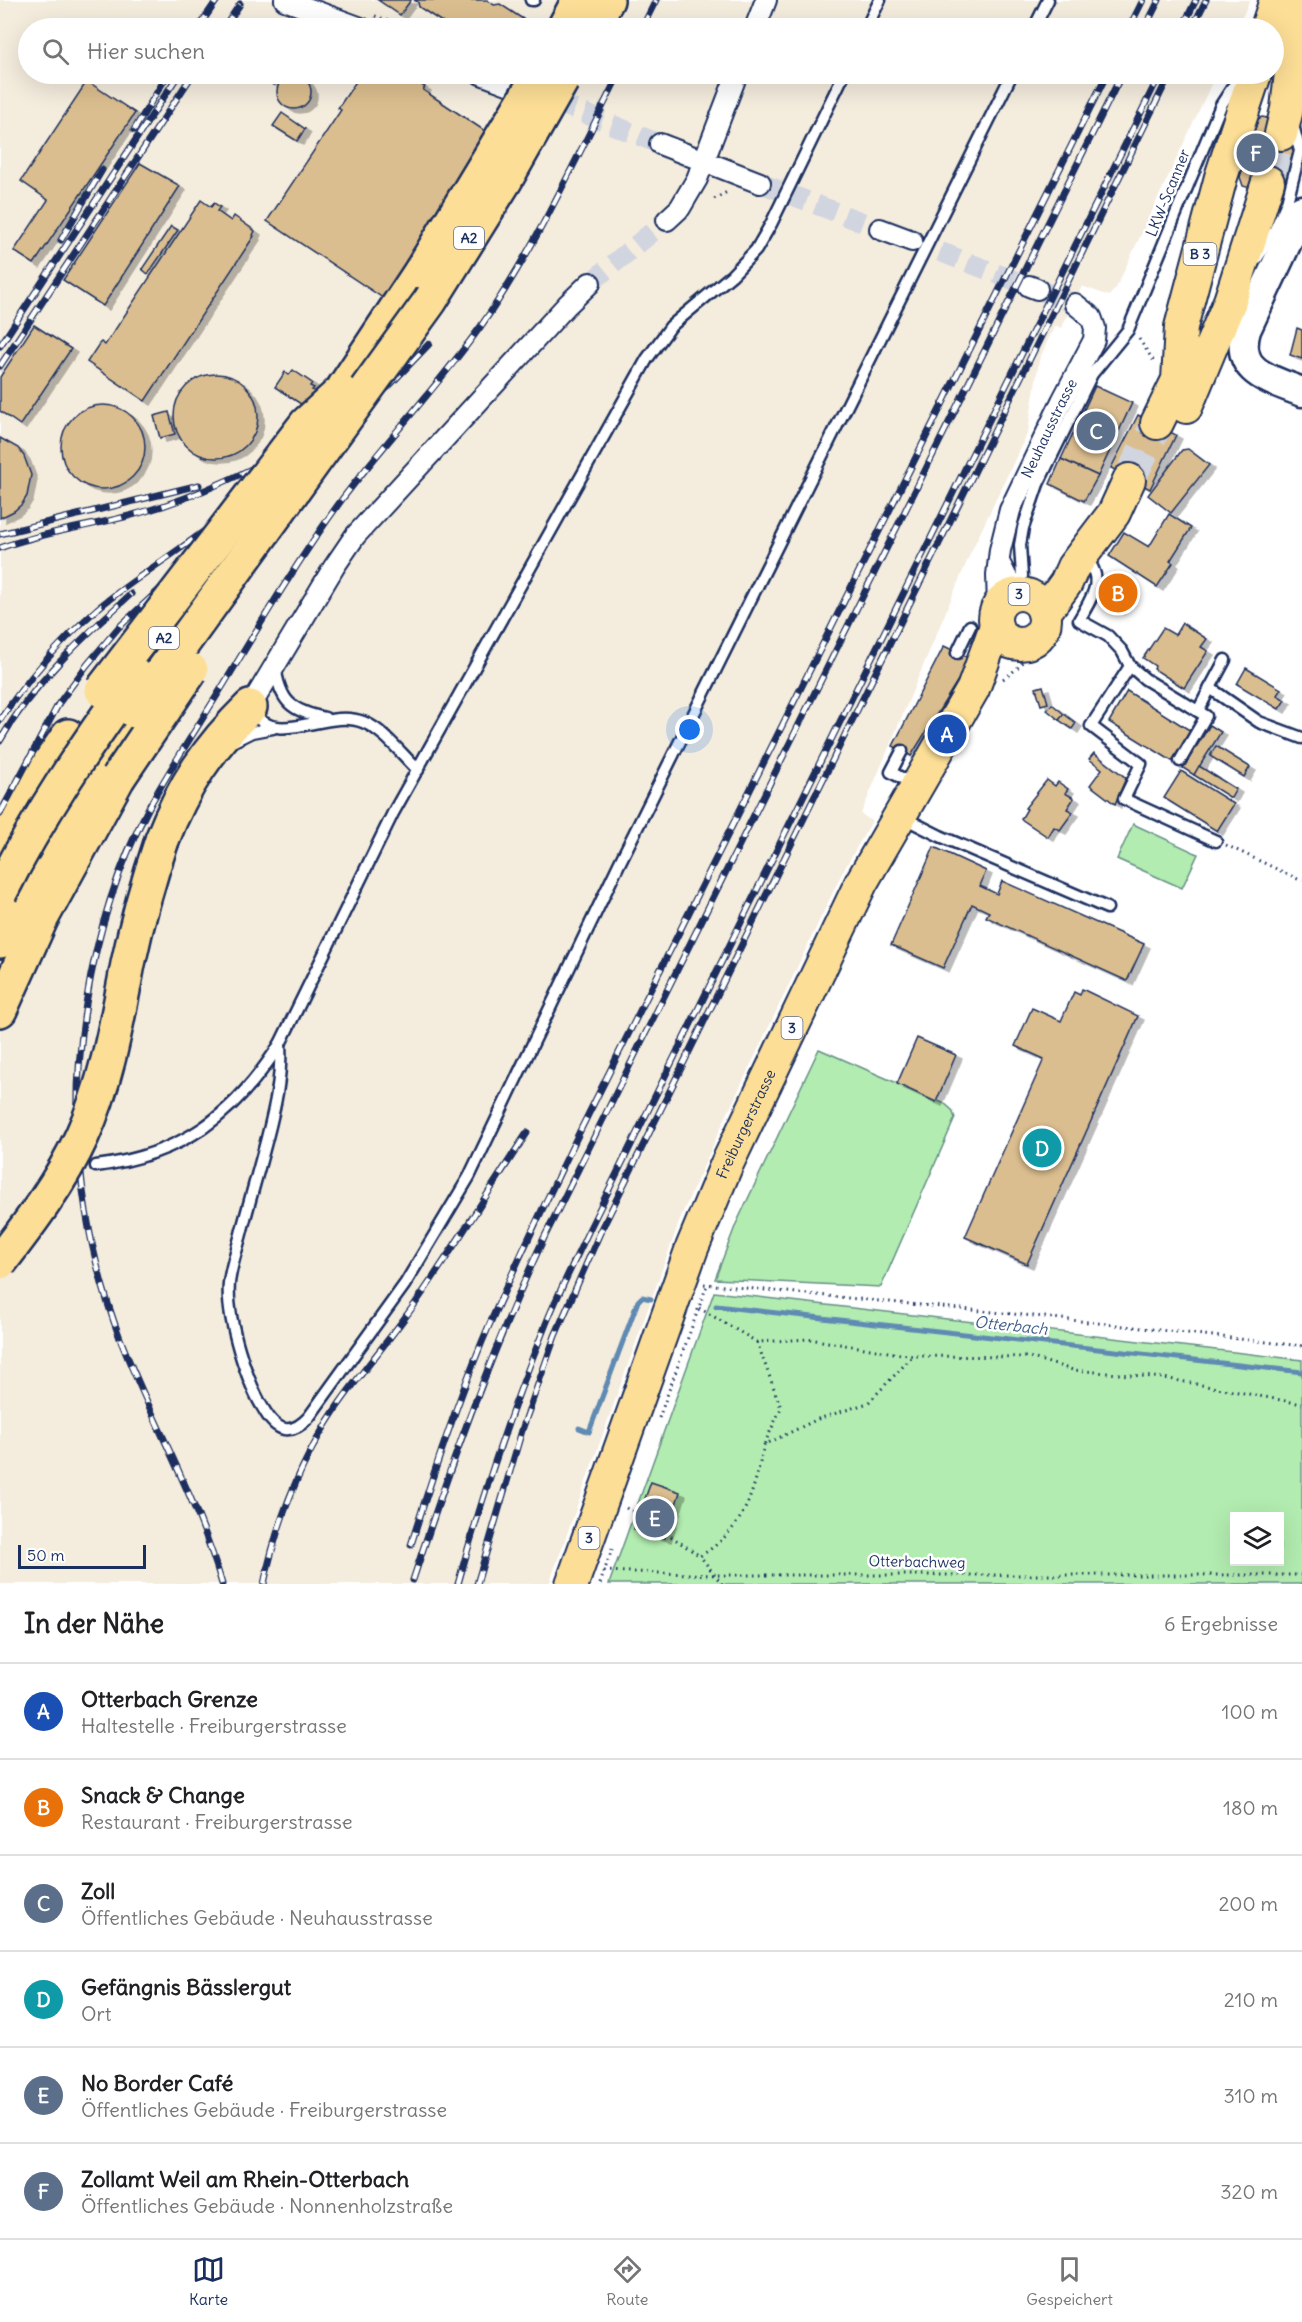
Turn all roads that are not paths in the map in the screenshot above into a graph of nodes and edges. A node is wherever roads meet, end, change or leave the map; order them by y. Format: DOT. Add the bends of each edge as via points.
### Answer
graph roads {
  1 [pos="285,0"];
  2 [pos="579,0"];
  3 [pos="591,0"];
  4 [pos="607,0"];
  5 [pos="766,0"];
  6 [pos="880,0"];
  7 [pos="1048,0"];
  8 [pos="1275,0"];
  9 [pos="1299,0"];
  10 [pos="334,18"];
  11 [pos="569,18"];
  12 [pos="581,18"];
  13 [pos="597,18"];
  14 [pos="759,18"];
  15 [pos="871,18"];
  16 [pos="1039,18"];
  17 [pos="1270,18"];
  18 [pos="1289,70"];
  19 [pos="538,84"];
  20 [pos="733,84"];
  21 [pos="839,84"];
  22 [pos="1006,84"];
  23 [pos="1235,84"];
  24 [pos="1252,84"];
  25 [pos="561,88"];
  26 [pos="1284,122"];
  27 [pos="660,144"];
  28 [pos="702,160"];
  29 [pos="1268,182"];
  30 [pos="760,183"];
  31 [pos="1302,210"];
  32 [pos="667,220"];
  33 [pos="880,229"];
  34 [pos="912,241"];
  35 [pos="591,283"];
  36 [pos="1230,301"];
  37 [pos="1075,304"];
  38 [pos="1186,382"];
  39 [pos="354,391"];
  40 [pos="1302,392"];
  41 [pos="1069,404"];
  42 [pos="1166,428"];
  43 [pos="1137,484"];
  44 [pos="1078,561"];
  45 [pos="1012,615"];
  46 [pos="957,652"];
  47 [pos="1225,660"];
  48 [pos="274,666"];
  49 [pos="1130,666"];
  50 [pos="1210,688"];
  51 [pos="1198,711"];
  52 [pos="262,717"];
  53 [pos="328,719"];
  54 [pos="1302,738"];
  55 [pos="902,751"];
  56 [pos="1180,761"];
  57 [pos="418,770"];
  58 [pos="916,787"];
  59 [pos="900,815"];
  60 [pos="1216,841"];
  61 [pos="0,844"];
  62 [pos="0,893"];
  63 [pos="1107,908"];
  64 [pos="0,941"];
  65 [pos="0,1010"];
  66 [pos="280,1044"];
  67 [pos="96,1166"];
  68 [pos="0,1262"];
  69 [pos="572,1584"];
  1 -- 10 [label="street"];
  2 -- 11 [label="highway"];
  3 -- 12 [label="street"];
  4 -- 13 [label="highway"];
  5 -- 14 [label="street"];
  6 -- 15 [label="lane"];
  7 -- 16 [label="lane"];
  8 -- 17 [label="main road"];
  9 -- 18 [label="main road"];
  18 -- 26 [label="main road"];
  19 -- 25 [label="street"];
  19 -- 39 [label="highway, A2, bridge" via="421,271"];
  20 -- 28 [label="street"];
  21 -- 57 [label="lane" via="756,249 721,285 680,317 657,343"];
  22 -- 66 [label="lane" via="619,864 469,1177 394,1300 309,1417 290,1430 279,1427 261,1406 241,1355 229,1291 275,1103"];
  23 -- 41 [label="lane, LKW-Scanner" via="1221,105 1128,330"];
  24 -- 38 [label="main road, B 3" via="1221,177 1180,332"];
  25 -- 39 [label="highway, A2, bridge" via="436,291"];
  26 -- 36 [label="lane" via="1300,151 1287,202 1273,234"];
  27 -- 28 [label="street"];
  28 -- 30 [label="street"];
  28 -- 32 [label="street" via="688,196"];
  29 -- 36 [label="main road"];
  31 -- 40 [label="street" via="1246,330 1242,351 1258,373"];
  33 -- 34 [label="street"];
  35 -- 48 [label="street" via="364,524"];
  36 -- 38 [label="main road" via="1208,351"];
  37 -- 41 [label="street, Neuhausstrasse" via="1091,317 1095,334"];
  38 -- 42 [label="main road"];
  39 -- 61 [label="highway, bridge" via="306,424 68,736"];
  39 -- 62 [label="highway, A2, bridge" via="92,737"];
  39 -- 64 [label="highway, A2, bridge" via="108,750 31,879"];
  39 -- 65 [label="highway, bridge" via="357,425 330,471 113,785 41,919"];
  41 -- 45 [label="lane, LKW-Scanner" via="1032,500 1020,545 1022,576"];
  41 -- 45 [label="street, Neuhausstrasse" via="1010,510 1001,540 997,575"];
  43 -- 44 [label="main road, Freiburgerstrasse / 3"];
  44 -- 45 [label="main road, Freiburgerstrasse / 3" via="1066,583"];
  44 -- 49 [label="lane" via="1095,570 1096,588 1078,620 1108,636"];
  45 -- 46 [label="lane, LKW-Scanner"];
  45 -- 58 [label="main road, Freiburgerstrasse / 3" via="985,688"];
  47 -- 50 [label="lane"];
  48 -- 52 [label="street"];
  48 -- 53 [label="lane" via="283,695 293,708"];
  49 -- 51 [label="lane"];
  49 -- 60 [label="lane" via="1091,726 1141,764 1124,799"];
  50 -- 51 [label="lane"];
  50 -- 54 [label="lane" via="1259,722"];
  51 -- 56 [label="lane" via="1206,716"];
  52 -- 53 [label="lane" via="292,728"];
  52 -- 68 [label="highway, bridge" via="219,738 187,787 163,837 145,890 114,1035 83,1135 54,1187"];
  53 -- 57 [label="lane" via="368,724"];
  55 -- 58 [label="lane" via="891,772"];
  57 -- 66 [label="lane"];
  58 -- 59 [label="main road, Freiburgerstrasse / 3"];
  59 -- 63 [label="lane"];
  59 -- 69 [label="main road, Freiburgerstrasse / 3" via="861,883 726,1166 692,1248"];
  66 -- 67 [label="lane" via="248,1089 209,1124 169,1147"];
}
